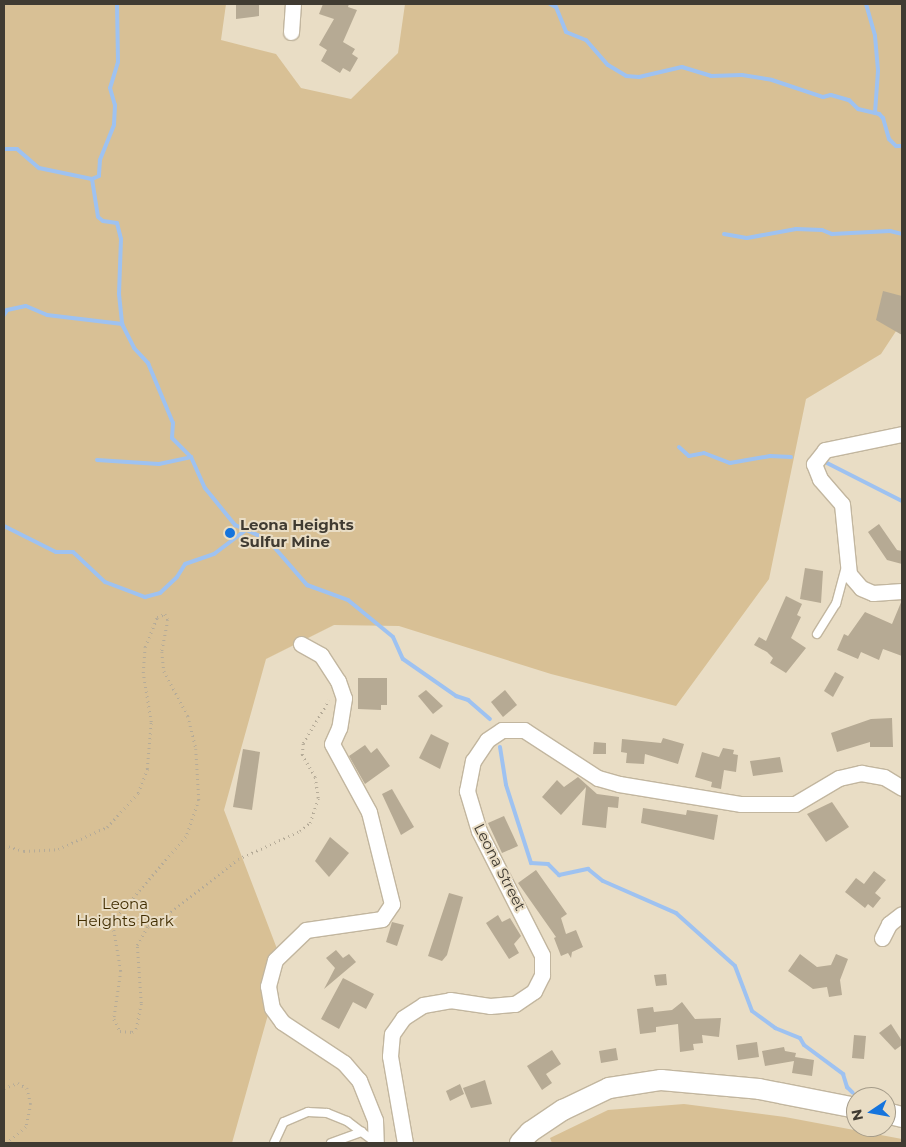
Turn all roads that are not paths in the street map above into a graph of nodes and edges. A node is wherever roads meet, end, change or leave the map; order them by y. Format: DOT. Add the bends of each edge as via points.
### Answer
graph roads {
  1 [pos="293,4"];
  2 [pos="291,32"];
  3 [pos="902,434"];
  4 [pos="846,567"];
  5 [pos="902,591"];
  6 [pos="817,634"];
  7 [pos="301,644"];
  8 [pos="902,788"];
  9 [pos="902,914"];
  10 [pos="882,938"];
  11 [pos="846,1106"];
  12 [pos="362,1132"];
  13 [pos="274,1143"];
  14 [pos="331,1143"];
  15 [pos="376,1143"];
  16 [pos="405,1143"];
  17 [pos="520,1143"];
  1 -- 2 [label="street"];
  3 -- 4 [label="street" via="847,444 825,450 817,456 815,470 842,504 847,528"];
  4 -- 5 [label="street" via="861,588 873,592"];
  4 -- 6 [label="lane" via="836,604"];
  7 -- 15 [label="street" via="322,655 341,689 344,710 332,744 369,812 392,904 382,919 306,930 275,960 268,986 272,1008 282,1022 344,1063 359,1080 375,1120"];
  8 -- 16 [label="street, Leona Street" via="884,777 861,773 839,778 795,804 741,804 598,778 524,730 502,730 487,740 473,761 467,791 479,831 542,955 542,975 534,991 515,1004 490,1006 450,1000 423,1004 403,1018 392,1034 390,1056"];
  9 -- 10 [label="street" via="889,924"];
  11 -- 17 [label="street" via="759,1089 660,1080 609,1088 563,1110 530,1132"];
  12 -- 13 [label="lane" via="347,1121 327,1113 308,1112 284,1122"];
  12 -- 14 [label="lane"];
  12 -- 15 [label="lane"];
}
